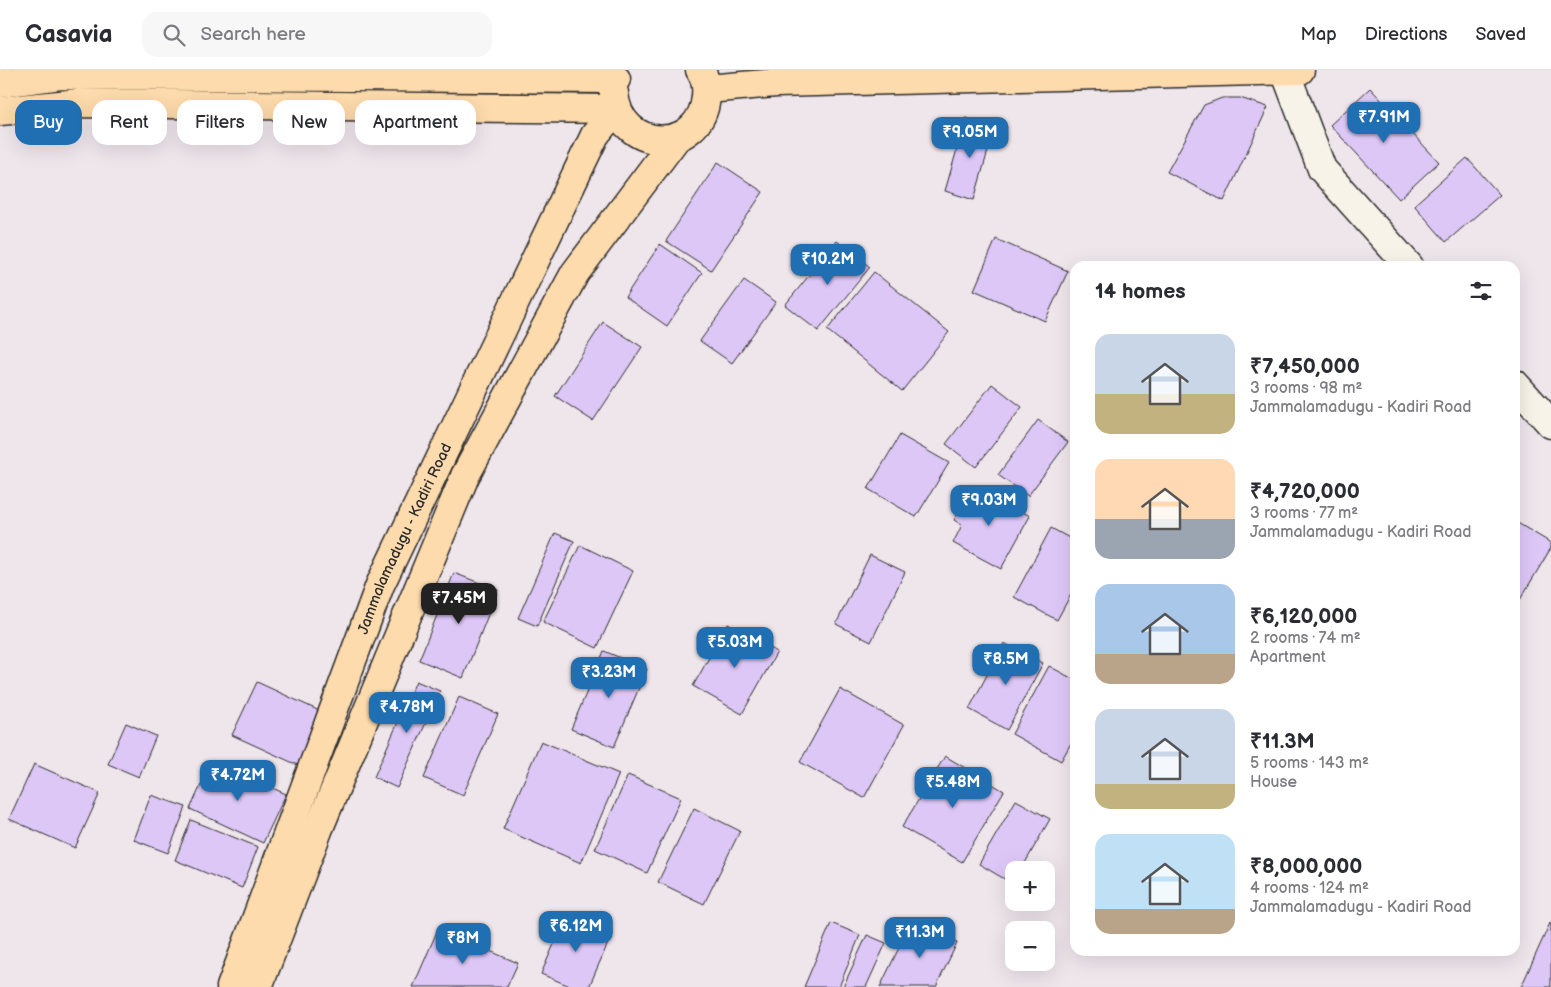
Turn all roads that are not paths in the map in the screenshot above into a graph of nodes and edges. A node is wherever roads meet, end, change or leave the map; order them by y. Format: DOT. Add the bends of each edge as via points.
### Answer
graph roads {
  1 [pos="1292,71"];
  2 [pos="618,74"];
  3 [pos="703,80"];
  4 [pos="0,83"];
  5 [pos="616,109"];
  6 [pos="0,111"];
  7 [pos="677,137"];
  8 [pos="1405,261"];
  9 [pos="1520,390"];
  10 [pos="1551,424"];
  11 [pos="231,987"];
  12 [pos="258,987"];
  1 -- 3 [label="main road" via="776,82"];
  1 -- 8 [label="street" via="1322,169"];
  2 -- 4 [label="main road" via="61,75"];
  2 -- 5 [label="main road" via="614,94"];
  3 -- 7 [label="main road, Jammalamadugu - Kadiri Road" via="706,105 690,130"];
  5 -- 6 [label="main road" via="79,103"];
  5 -- 7 [label="main road" via="634,132 663,140"];
  5 -- 11 [label="main road, Jammalamadugu - Kadiri Road" via="595,135 380,585"];
  7 -- 12 [label="main road, Jammalamadugu - Kadiri Road" via="575,273 465,476 319,828"];
  9 -- 10 [label="street"];
}
